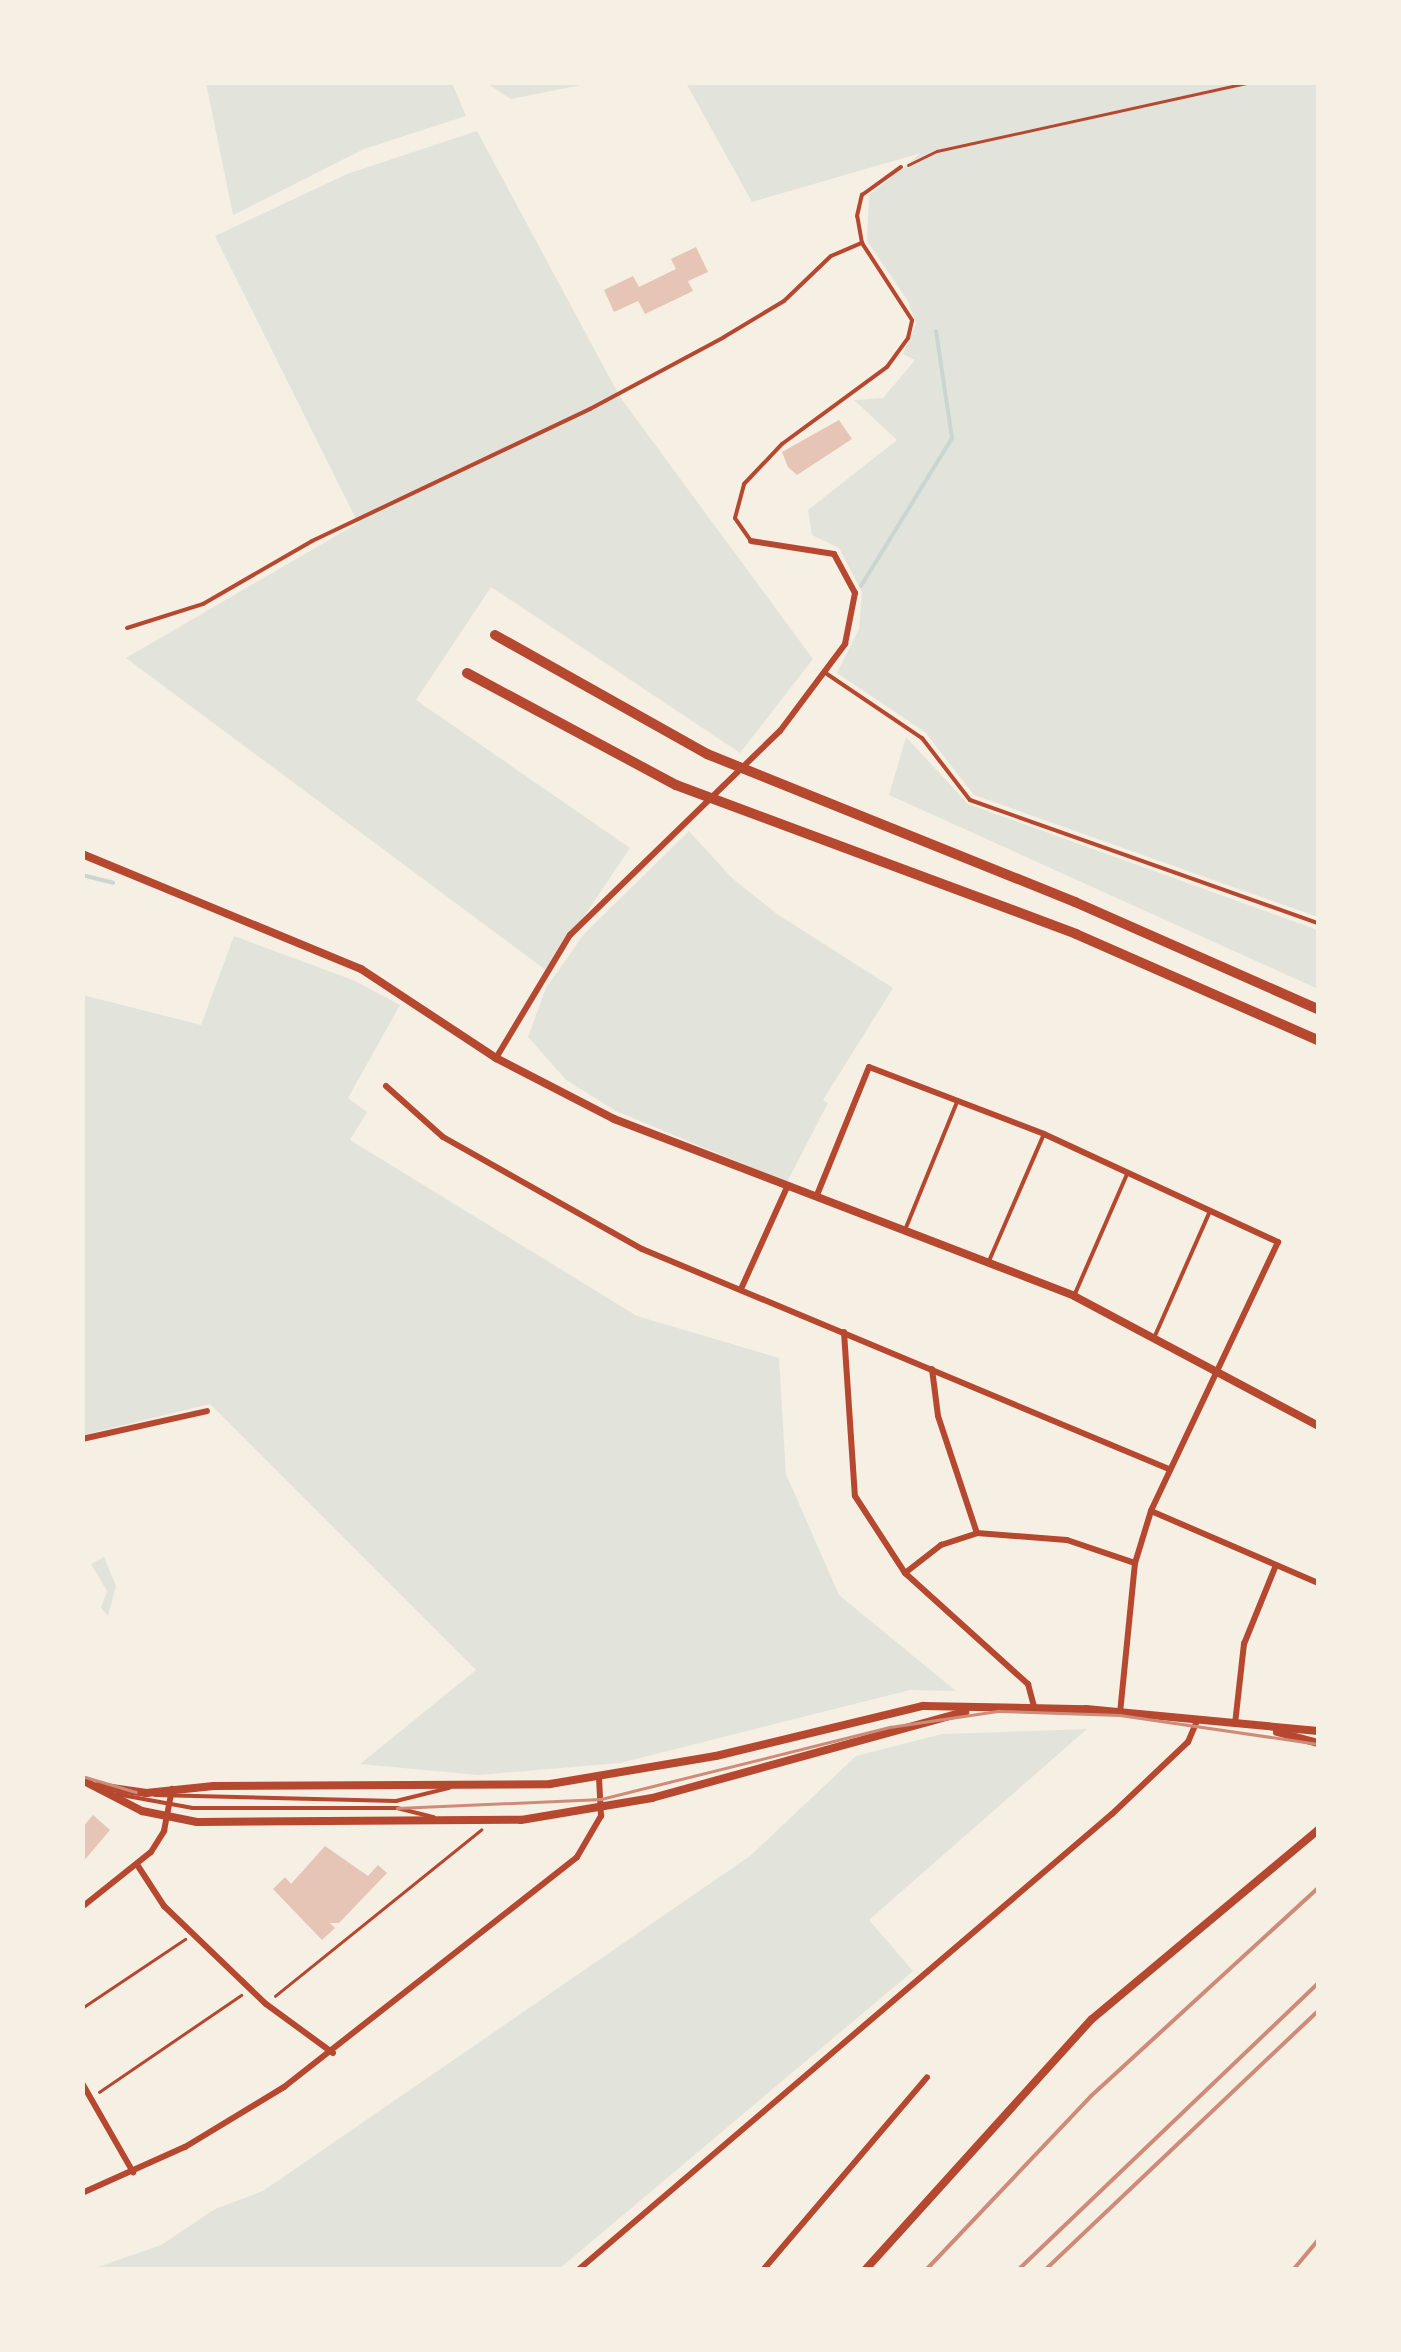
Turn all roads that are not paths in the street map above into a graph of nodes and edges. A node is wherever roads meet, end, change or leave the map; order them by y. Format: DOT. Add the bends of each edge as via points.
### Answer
graph roads {
  1 [pos="902,166"];
  2 [pos="862,243"];
  3 [pos="751,541"];
  4 [pos="128,628"];
  5 [pos="495,635"];
  6 [pos="467,674"];
  7 [pos="827,674"];
  8 [pos="82,854"];
  9 [pos="1318,923"];
  10 [pos="1318,1009"];
  11 [pos="1318,1040"];
  12 [pos="496,1058"];
  13 [pos="386,1086"];
  14 [pos="956,1102"];
  15 [pos="1044,1134"];
  16 [pos="1128,1172"];
  17 [pos="787,1187"];
  18 [pos="817,1195"];
  19 [pos="1210,1211"];
  20 [pos="905,1230"];
  21 [pos="989,1262"];
  22 [pos="742,1290"];
  23 [pos="1074,1296"];
  24 [pos="844,1332"];
  25 [pos="1154,1338"];
  26 [pos="932,1369"];
  27 [pos="1217,1370"];
  28 [pos="207,1411"];
  29 [pos="1318,1426"];
  30 [pos="82,1439"];
  31 [pos="1169,1469"];
  32 [pos="1151,1511"];
  33 [pos="978,1533"];
  34 [pos="1135,1564"];
  35 [pos="1276,1565"];
  36 [pos="905,1574"];
  37 [pos="1318,1583"];
  38 [pos="1034,1707"];
  39 [pos="970,1710"];
  40 [pos="1120,1712"];
  41 [pos="1197,1721"];
  42 [pos="1235,1725"];
  43 [pos="1263,1728"];
  44 [pos="1318,1731"];
  45 [pos="1318,1742"];
  46 [pos="598,1778"];
  47 [pos="82,1780"];
  48 [pos="98,1786"];
  49 [pos="452,1787"];
  50 [pos="108,1792"];
  51 [pos="171,1797"];
  52 [pos="397,1804"];
  53 [pos="183,1807"];
  54 [pos="602,1809"];
  55 [pos="168,1818"];
  56 [pos="453,1822"];
  57 [pos="1318,1830"];
  58 [pos="138,1866"];
  59 [pos="82,1907"];
  60 [pos="333,2053"];
  61 [pos="926,2077"];
  62 [pos="82,2083"];
  63 [pos="133,2172"];
  64 [pos="82,2193"];
  65 [pos="578,2270"];
  66 [pos="763,2270"];
  67 [pos="865,2270"];
  1 -- 2 [label="lane" via="862,195 856,216"];
  2 -- 3 [label="lane" via="912,320 908,338 887,367 782,444 744,484 735,518"];
  2 -- 4 [label="lane" via="831,256 784,301 590,409 312,541 194,608"];
  3 -- 7 [label="street" via="824,549 842,564 854,593 852,626"];
  5 -- 10 [label="highway" via="706,754 1075,902"];
  6 -- 11 [label="highway" via="676,785 1076,934"];
  7 -- 9 [label="lane" via="922,738 970,800"];
  7 -- 12 [label="street" via="780,732 570,936"];
  8 -- 12 [label="street" via="361,968"];
  12 -- 17 [label="street" via="614,1119"];
  13 -- 22 [label="street" via="460,1146 642,1248"];
  14 -- 15 [label="street"];
  14 -- 18 [label="street" via="869,1068"];
  14 -- 20 [label="lane"];
  15 -- 16 [label="street"];
  15 -- 21 [label="lane"];
  16 -- 19 [label="street"];
  16 -- 23 [label="lane"];
  17 -- 18 [label="street"];
  17 -- 22 [label="street"];
  18 -- 20 [label="street"];
  19 -- 25 [label="lane"];
  19 -- 27 [label="street" via="1278,1242"];
  20 -- 21 [label="street"];
  21 -- 23 [label="street"];
  22 -- 24 [label="street"];
  23 -- 25 [label="street"];
  24 -- 26 [label="street"];
  24 -- 36 [label="street" via="856,1496"];
  25 -- 27 [label="street"];
  26 -- 31 [label="street"];
  26 -- 33 [label="street" via="938,1416"];
  27 -- 29 [label="street"];
  27 -- 31 [label="street"];
  28 -- 30 [label="street"];
  31 -- 32 [label="street"];
  32 -- 34 [label="street"];
  32 -- 35 [label="street"];
  33 -- 34 [label="street" via="1067,1540"];
  33 -- 36 [label="street" via="941,1545"];
  34 -- 40 [label="street"];
  35 -- 37 [label="street"];
  35 -- 42 [label="street" via="1244,1644"];
  36 -- 38 [label="street" via="1028,1684"];
  38 -- 39 [label="street"];
  38 -- 40 [label="street"];
  39 -- 46 [label="street" via="907,1708"];
  39 -- 54 [label="street" via="917,1730"];
  40 -- 41 [label="street"];
  41 -- 42 [label="street"];
  41 -- 65 [label="street" via="1188,1742 1112,1814"];
  42 -- 43 [label="street"];
  43 -- 44 [label="street"];
  43 -- 45 [label="street"];
  46 -- 49 [label="street"];
  46 -- 54 [label="street"];
  47 -- 48 [label="street"];
  48 -- 50 [label="street"];
  48 -- 51 [label="street"];
  49 -- 51 [label="street"];
  49 -- 52 [label="lane"];
  50 -- 51 [label="lane"];
  50 -- 55 [label="street"];
  51 -- 52 [label="lane"];
  51 -- 53 [label="lane"];
  51 -- 55 [label="street"];
  52 -- 53 [label="lane"];
  52 -- 56 [label="lane"];
  53 -- 55 [label="lane"];
  54 -- 56 [label="street"];
  54 -- 60 [label="street" via="594,1836 577,1857"];
  55 -- 56 [label="street"];
  55 -- 58 [label="street"];
  57 -- 67 [label="street" via="1092,2018"];
  58 -- 59 [label="street"];
  58 -- 60 [label="street" via="158,1900 266,2004"];
  60 -- 63 [label="street" via="237,2116"];
  61 -- 66 [label="street"];
  62 -- 63 [label="street"];
  63 -- 64 [label="street"];
}
